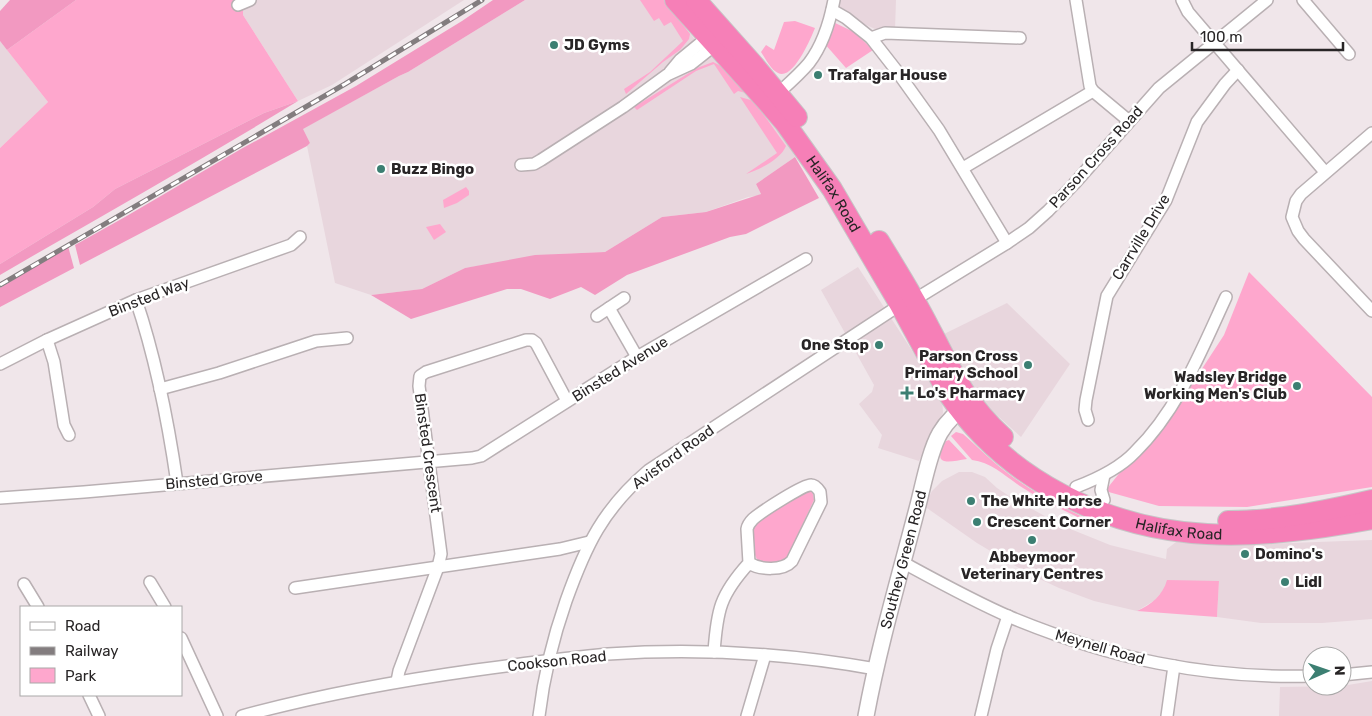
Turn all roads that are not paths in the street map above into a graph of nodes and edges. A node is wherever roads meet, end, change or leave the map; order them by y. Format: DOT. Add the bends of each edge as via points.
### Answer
graph roads {
  1 [pos="250,0"];
  2 [pos="675,0"];
  3 [pos="696,0"];
  4 [pos="1076,0"];
  5 [pos="1182,0"];
  6 [pos="1267,0"];
  7 [pos="1303,0"];
  8 [pos="238,5"];
  9 [pos="833,5"];
  10 [pos="716,38"];
  11 [pos="872,38"];
  12 [pos="1020,38"];
  13 [pos="1216,42"];
  14 [pos="1349,54"];
  15 [pos="1238,70"];
  16 [pos="1093,91"];
  17 [pos="774,98"];
  18 [pos="1129,121"];
  19 [pos="1372,133"];
  20 [pos="521,165"];
  21 [pos="963,168"];
  22 [pos="1325,172"];
  23 [pos="300,238"];
  24 [pos="1008,243"];
  25 [pos="806,259"];
  26 [pos="1226,297"];
  27 [pos="624,298"];
  28 [pos="136,300"];
  29 [pos="907,302"];
  30 [pos="609,308"];
  31 [pos="1372,310"];
  32 [pos="597,316"];
  33 [pos="347,338"];
  34 [pos="47,340"];
  35 [pos="636,357"];
  36 [pos="0,364"];
  37 [pos="160,389"];
  38 [pos="567,401"];
  39 [pos="965,407"];
  40 [pos="1088,420"];
  41 [pos="69,435"];
  42 [pos="429,462"];
  43 [pos="1104,475"];
  44 [pos="176,483"];
  45 [pos="1076,487"];
  46 [pos="0,498"];
  47 [pos="1104,500"];
  48 [pos="1372,500"];
  49 [pos="1372,519"];
  50 [pos="589,542"];
  51 [pos="902,562"];
  52 [pos="749,563"];
  53 [pos="438,568"];
  54 [pos="150,582"];
  55 [pos="24,584"];
  56 [pos="295,588"];
  57 [pos="37,606"];
  58 [pos="164,606"];
  59 [pos="1008,616"];
  60 [pos="182,640"];
  61 [pos="714,652"];
  62 [pos="765,655"];
  63 [pos="547,660"];
  64 [pos="1174,666"];
  65 [pos="876,669"];
  66 [pos="1372,672"];
  67 [pos="1352,674"];
  68 [pos="1302,676"];
  69 [pos="397,681"];
  70 [pos="89,696"];
  71 [pos="99,716"];
  72 [pos="217,716"];
  73 [pos="242,716"];
  74 [pos="539,716"];
  75 [pos="747,716"];
  76 [pos="866,716"];
  77 [pos="981,716"];
  78 [pos="1167,716"];
  1 -- 8 [label="street"];
  2 -- 10 [label="highway, Halifax Road"];
  3 -- 10 [label="highway, Halifax Road"];
  4 -- 16 [label="street" via="1088,80"];
  5 -- 13 [label="street" via="1188,12"];
  6 -- 13 [label="street, Parson Cross Road"];
  7 -- 14 [label="street"];
  9 -- 11 [label="street"];
  9 -- 17 [label="street" via="815,54"];
  10 -- 17 [label="highway, Halifax Road"];
  10 -- 20 [label="street" via="691,64 668,75 541,160"];
  11 -- 12 [label="street" via="885,33"];
  11 -- 21 [label="street"];
  13 -- 15 [label="street"];
  13 -- 18 [label="street, Parson Cross Road" via="1159,88"];
  15 -- 22 [label="street"];
  15 -- 40 [label="street, Carrville Drive" via="1197,122 1166,200 1107,296 1086,400"];
  16 -- 18 [label="street"];
  16 -- 21 [label="street"];
  17 -- 29 [label="highway, Halifax Road" via="835,169"];
  18 -- 24 [label="street, Parson Cross Road" via="1048,211"];
  19 -- 22 [label="street"];
  21 -- 24 [label="street"];
  22 -- 31 [label="street" via="1296,201 1292,216 1294,225"];
  23 -- 28 [label="street, Binsted Way" via="291,246"];
  24 -- 29 [label="street, Parson Cross Road"];
  25 -- 35 [label="street, Binsted Avenue"];
  26 -- 43 [label="street" via="1173,404 1134,453"];
  27 -- 30 [label="street"];
  28 -- 34 [label="street, Binsted Way"];
  28 -- 37 [label="street"];
  29 -- 39 [label="highway, Halifax Road" via="950,368"];
  29 -- 50 [label="street, Avisford Road" via="649,470 618,499"];
  30 -- 32 [label="street"];
  30 -- 35 [label="street"];
  33 -- 37 [label="street" via="316,341"];
  34 -- 36 [label="street, Binsted Way"];
  34 -- 41 [label="street" via="54,362 64,425"];
  35 -- 38 [label="street, Binsted Avenue"];
  37 -- 44 [label="street"];
  38 -- 42 [label="street, Binsted Avenue" via="481,456"];
  38 -- 42 [label="street, Binsted Crescent" via="532,340 426,372 420,376 419,386"];
  39 -- 45 [label="highway, Halifax Road" via="1039,465"];
  39 -- 49 [label="highway, Halifax Road" via="981,435 1026,473 1059,493 1130,522 1163,529 1222,534 1274,533"];
  39 -- 51 [label="street, Southey Green Road" via="938,436"];
  42 -- 44 [label="street, Binsted Grove"];
  42 -- 53 [label="street, Binsted Crescent" via="441,554"];
  43 -- 45 [label="street"];
  43 -- 47 [label="street" via="1101,483"];
  44 -- 46 [label="street, Binsted Grove"];
  45 -- 47 [label="highway, Halifax Road"];
  47 -- 48 [label="highway, Halifax Road" via="1164,517 1215,521 1280,517"];
  50 -- 53 [label="street"];
  50 -- 63 [label="street, Avisford Road"];
  51 -- 59 [label="street, Meynell Road"];
  51 -- 65 [label="street, Southey Green Road"];
  52 -- 52 [label="street" via="747,529 752,520 803,487 814,486 820,492 821,502 792,561 784,567 760,568"];
  52 -- 61 [label="street" via="724,596 719,609"];
  53 -- 56 [label="street"];
  53 -- 69 [label="street, Binsted Crescent"];
  54 -- 58 [label="street"];
  55 -- 57 [label="street"];
  59 -- 64 [label="street, Meynell Road" via="1092,647"];
  59 -- 77 [label="street"];
  60 -- 72 [label="street"];
  61 -- 62 [label="street, Cookson Road"];
  61 -- 63 [label="street, Cookson Road" via="608,654"];
  62 -- 65 [label="street, Cookson Road"];
  62 -- 75 [label="street"];
  63 -- 69 [label="street, Cookson Road"];
  63 -- 74 [label="street, Avisford Road"];
  64 -- 68 [label="street, Meynell Road" via="1230,674"];
  64 -- 78 [label="street"];
  65 -- 76 [label="street, Southey Green Road"];
  66 -- 67 [label="street"];
  69 -- 73 [label="street, Cookson Road"];
  70 -- 71 [label="street"];
}
